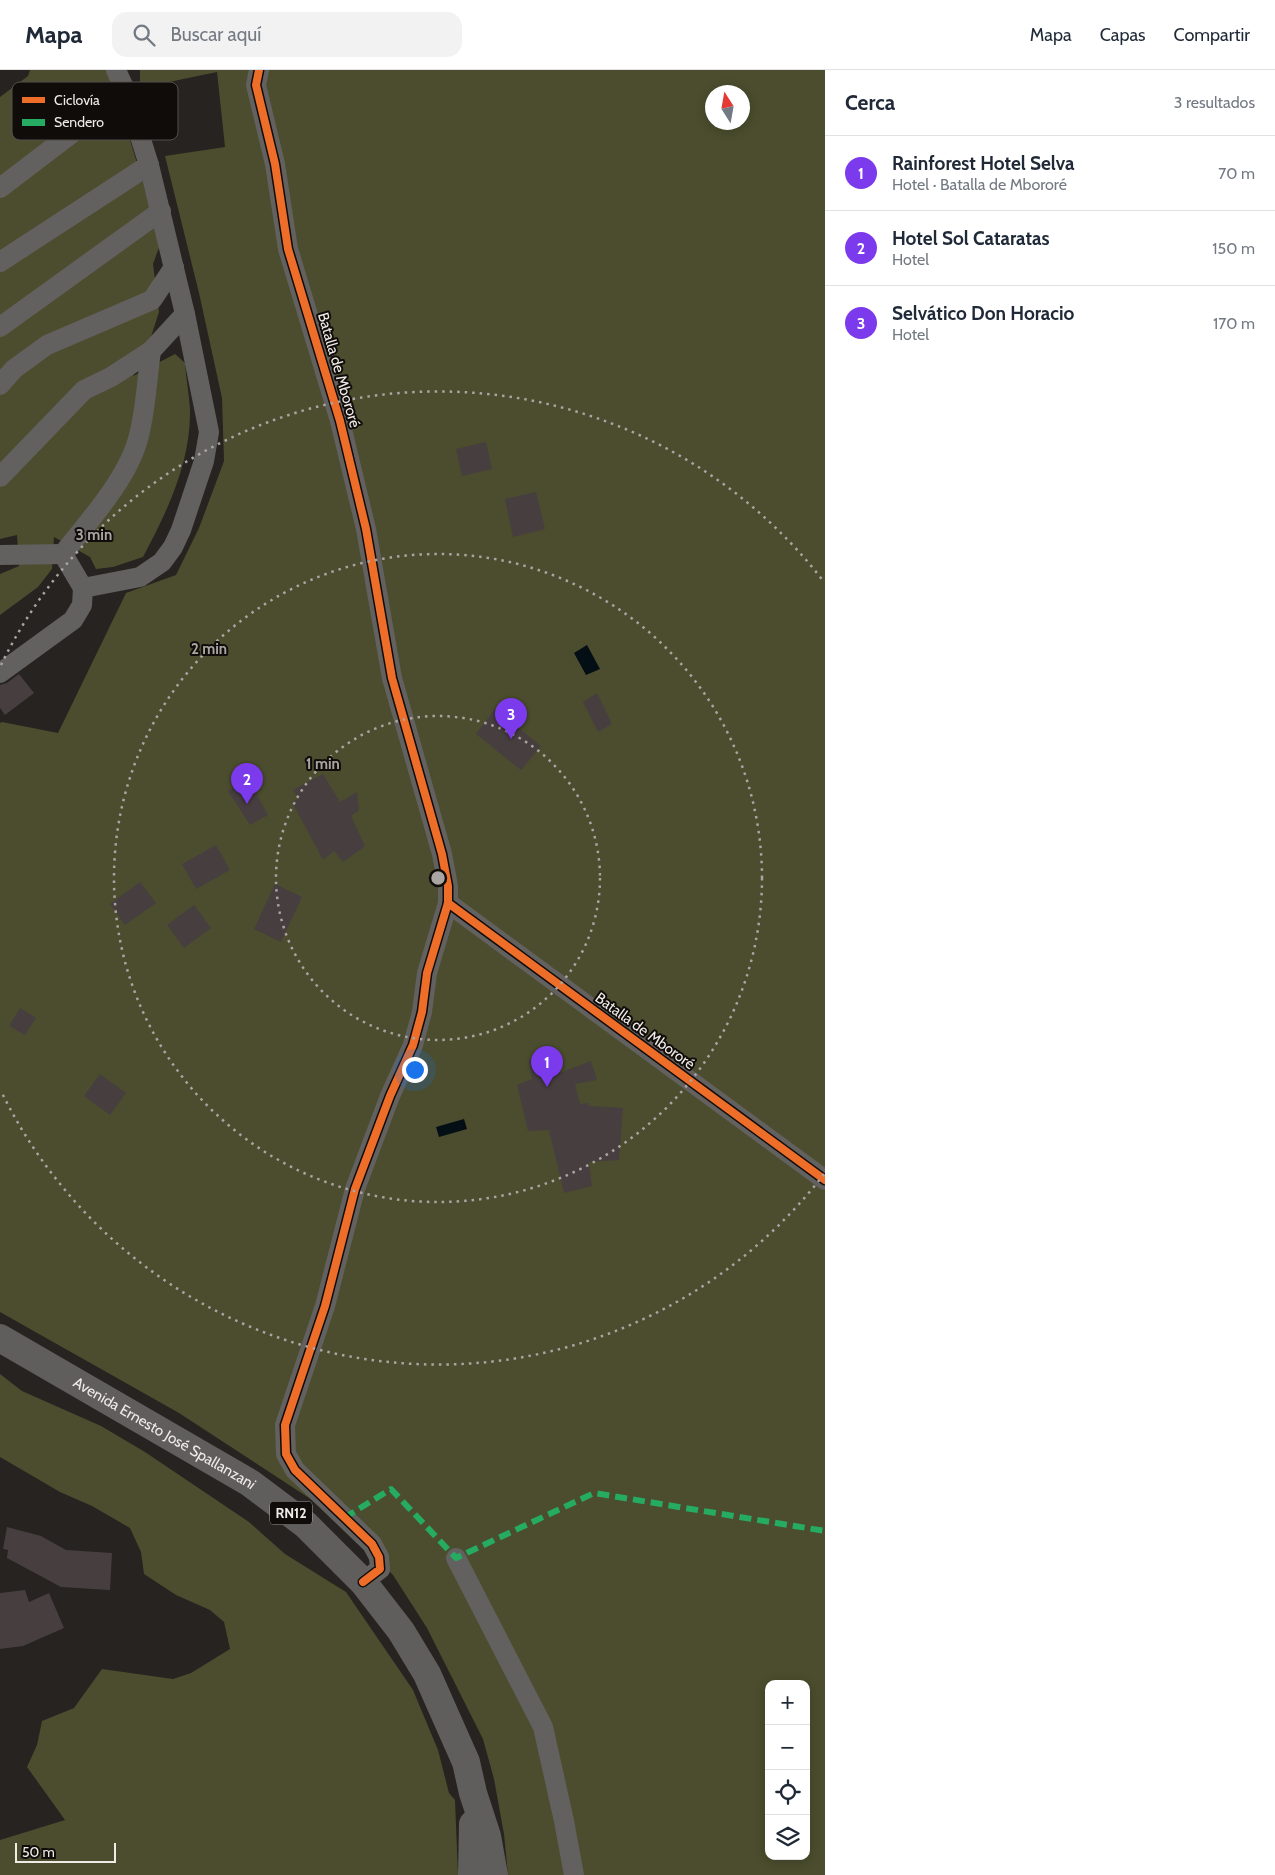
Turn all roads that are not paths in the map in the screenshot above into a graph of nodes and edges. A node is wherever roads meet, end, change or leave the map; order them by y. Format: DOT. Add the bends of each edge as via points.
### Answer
graph roads {
  1 [pos="116,70"];
  2 [pos="259,70"];
  3 [pos="121,82"];
  4 [pos="63,140"];
  5 [pos="141,140"];
  6 [pos="149,164"];
  7 [pos="0,188"];
  8 [pos="161,211"];
  9 [pos="0,262"];
  10 [pos="174,267"];
  11 [pos="185,314"];
  12 [pos="0,327"];
  13 [pos="151,351"];
  14 [pos="0,385"];
  15 [pos="0,477"];
  16 [pos="63,554"];
  17 [pos="0,555"];
  18 [pos="83,588"];
  19 [pos="0,673"];
  20 [pos="448,904"];
  21 [pos="825,1180"];
  22 [pos="0,1338"];
  23 [pos="456,1558"];
  24 [pos="363,1582"];
  25 [pos="473,1793"];
  26 [pos="472,1875"];
  27 [pos="494,1875"];
  28 [pos="574,1875"];
  1 -- 3 [label="street"];
  2 -- 20 [label="street, Batalla de Mbororé" via="256,85 274,164 288,249 342,430 366,528 392,678 442,854"];
  4 -- 7 [label="street"];
  5 -- 6 [label="street"];
  6 -- 8 [label="street"];
  6 -- 9 [label="street"];
  8 -- 10 [label="street"];
  8 -- 12 [label="street"];
  10 -- 11 [label="street"];
  10 -- 14 [label="street" via="152,300 47,345 14,369"];
  11 -- 13 [label="street"];
  11 -- 18 [label="street" via="208,432 204,461 181,530 174,547 162,562 140,577"];
  13 -- 15 [label="street" via="84,390"];
  13 -- 16 [label="street" via="139,435 131,457 112,490"];
  16 -- 17 [label="street"];
  16 -- 18 [label="street"];
  18 -- 19 [label="street" via="82,605 73,620"];
  20 -- 21 [label="street, Batalla de Mbororé"];
  20 -- 24 [label="street, Batalla de Mbororé" via="427,973 422,1012 413,1045 355,1189 325,1306 285,1425 286,1454 295,1470 372,1544 379,1557 380,1569"];
  22 -- 24 [label="highway, Avenida Ernesto José Spallanzani / RN12" via="250,1483 306,1524"];
  23 -- 28 [label="street" via="543,1727"];
  24 -- 25 [label="highway, Avenida Ernesto José Spallanzani / RN12" via="402,1631 427,1674 466,1762"];
  25 -- 26 [label="highway, Avenida Ernesto José Spallanzani / RN12"];
  25 -- 27 [label="highway, Avenida Ernesto José Spallanzani / RN12" via="488,1836"];
}
